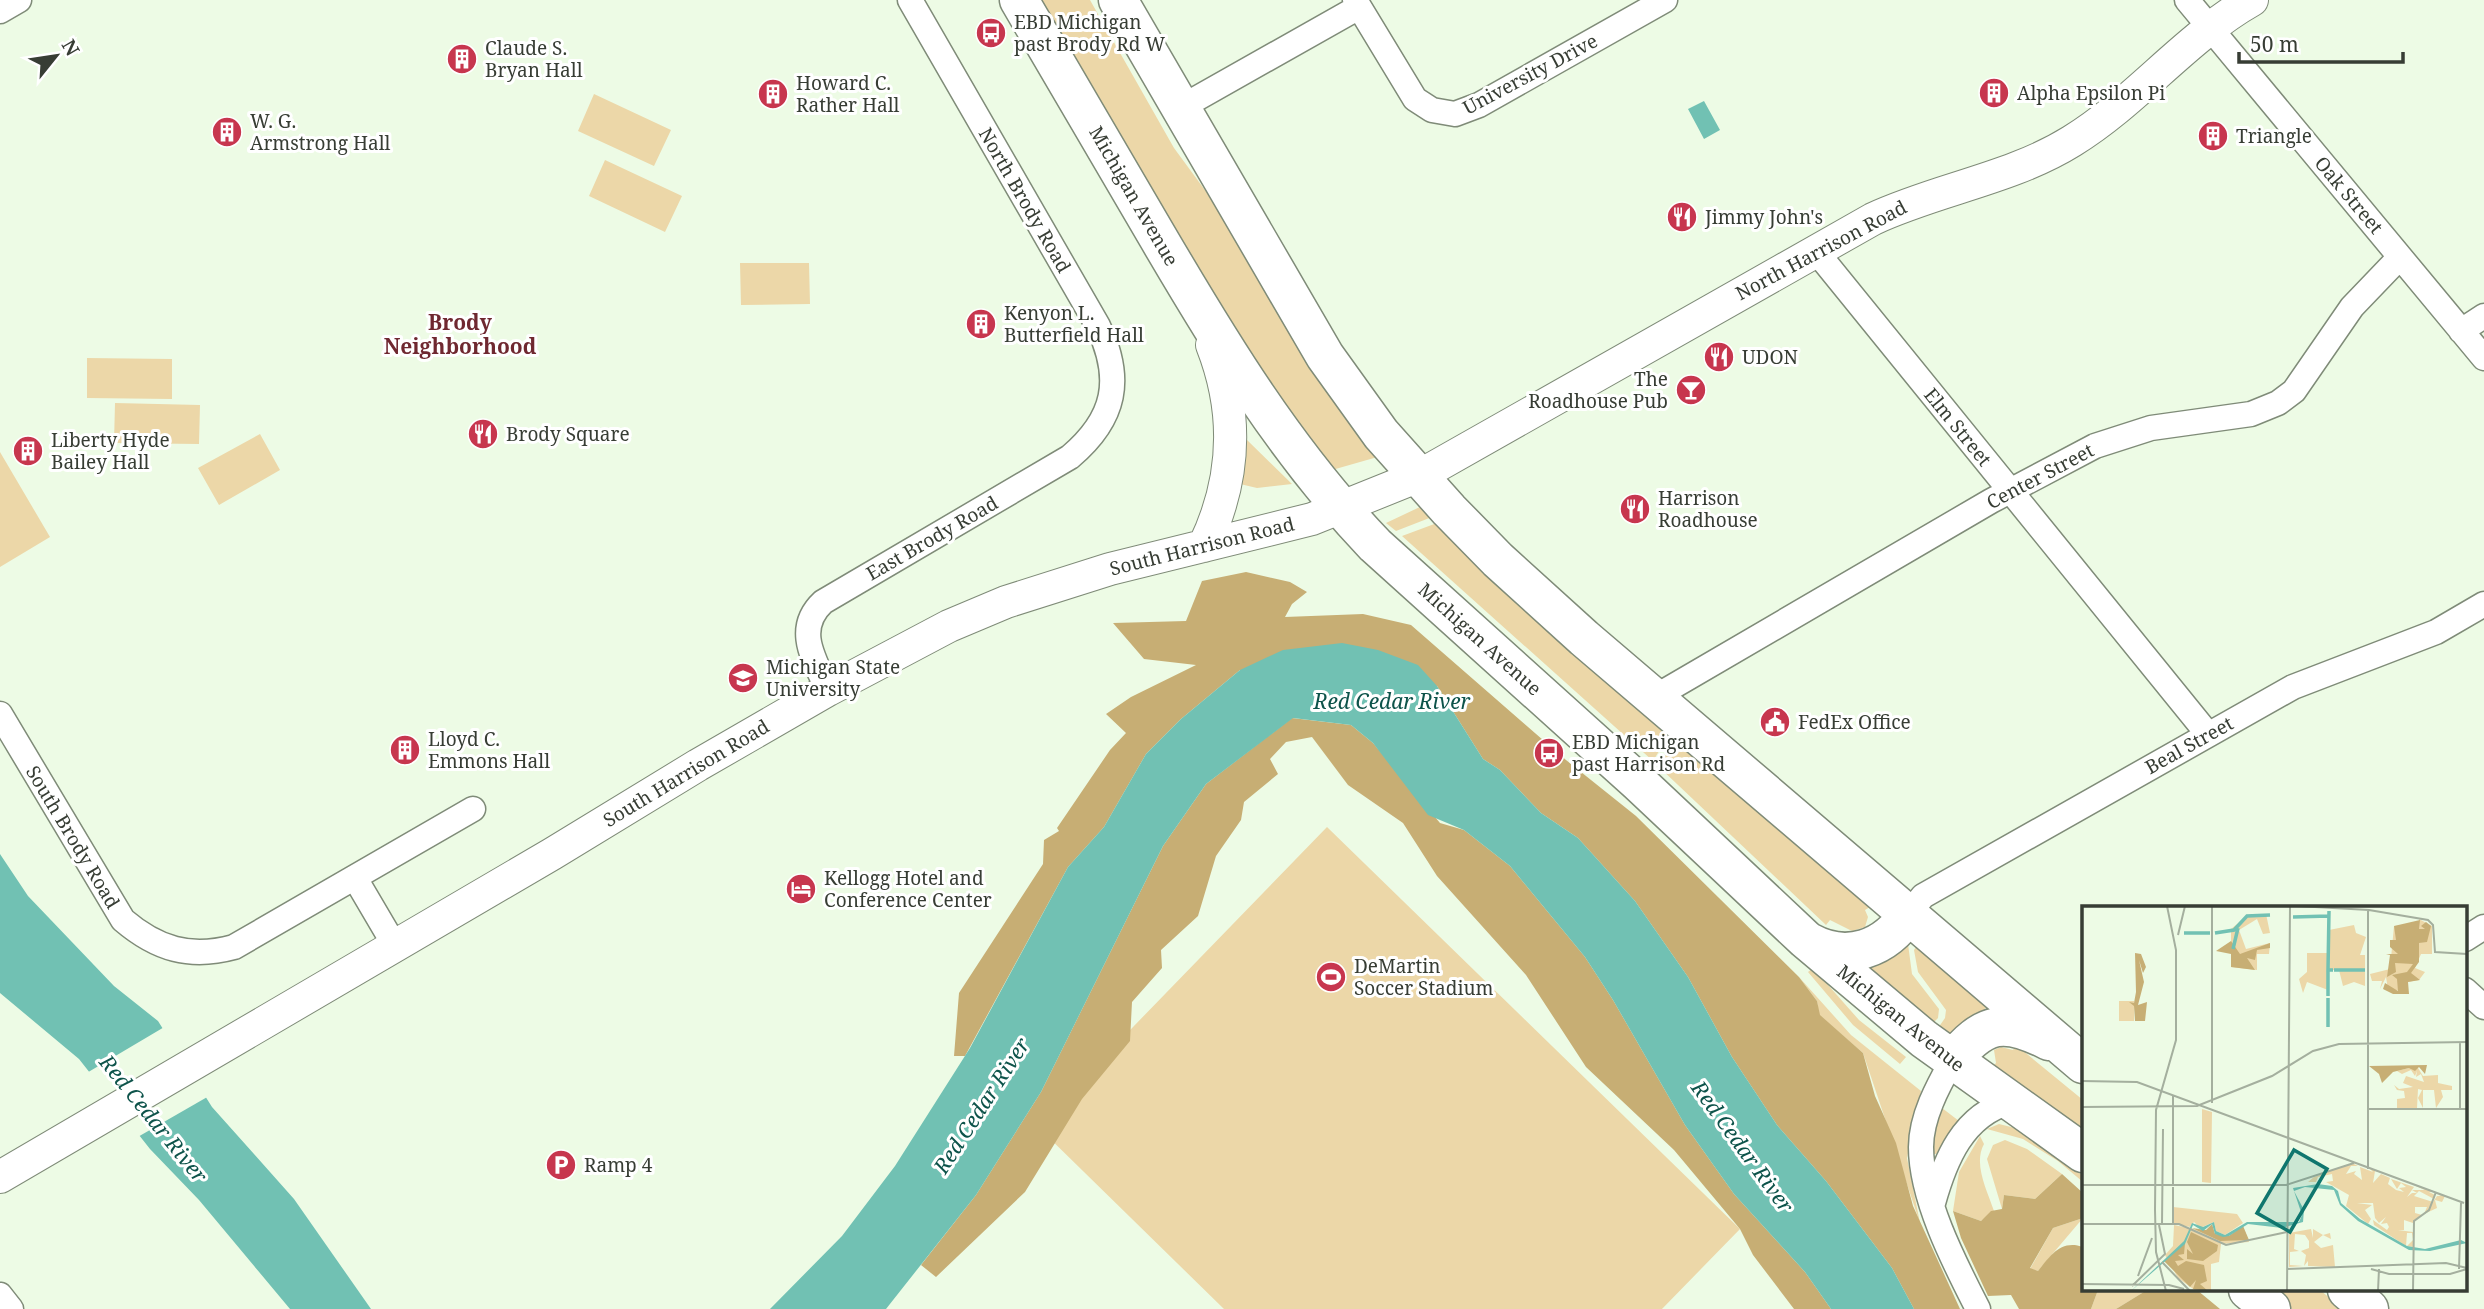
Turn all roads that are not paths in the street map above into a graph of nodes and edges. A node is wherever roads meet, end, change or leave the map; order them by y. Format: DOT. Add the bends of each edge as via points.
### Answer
graph roads {
  1 [pos="19,0"];
  2 [pos="910,0"];
  3 [pos="1019,0"];
  4 [pos="1118,0"];
  5 [pos="1665,0"];
  6 [pos="2188,0"];
  7 [pos="2252,0"];
  8 [pos="1357,3"];
  9 [pos="0,11"];
  10 [pos="2210,27"];
  11 [pos="1180,108"];
  12 [pos="1815,250"];
  13 [pos="2400,257"];
  14 [pos="1192,295"];
  15 [pos="2484,316"];
  16 [pos="2461,331"];
  17 [pos="2484,358"];
  18 [pos="1108,407"];
  19 [pos="1419,476"];
  20 [pos="2010,491"];
  21 [pos="1341,509"];
  22 [pos="1205,546"];
  23 [pos="2484,604"];
  24 [pos="828,690"];
  25 [pos="1655,696"];
  26 [pos="0,714"];
  27 [pos="2207,733"];
  28 [pos="472,809"];
  29 [pos="355,878"];
  30 [pos="1909,913"];
  31 [pos="2484,928"];
  32 [pos="2466,938"];
  33 [pos="1805,939"];
  34 [pos="395,946"];
  35 [pos="2466,991"];
  36 [pos="2484,1007"];
  37 [pos="2077,1058"];
  38 [pos="1952,1061"];
  39 [pos="2010,1102"];
  40 [pos="2082,1152"];
  41 [pos="0,1177"];
  42 [pos="1933,1204"];
  43 [pos="2250,1292"];
  44 [pos="2349,1292"];
  45 [pos="0,1295"];
  46 [pos="10,1309"];
  47 [pos="1979,1309"];
  48 [pos="2271,1309"];
  49 [pos="2369,1309"];
  1 -- 9 [label="street"];
  2 -- 18 [label="street, North Brody Road" via="1098,326 1113,368"];
  3 -- 14 [label="main road, Michigan Avenue"];
  4 -- 11 [label="main road"];
  5 -- 8 [label="street, University Drive" via="1479,105 1455,114 1432,110 1415,99"];
  6 -- 10 [label="street, Oak Street"];
  7 -- 10 [label="street, North Harrison Road"];
  8 -- 11 [label="street, University Drive"];
  10 -- 12 [label="street, North Harrison Road" via="2130,100 2068,144 2012,170 1905,204"];
  10 -- 13 [label="street, Oak Street"];
  11 -- 19 [label="main road" via="1325,356 1367,416"];
  12 -- 19 [label="street, North Harrison Road"];
  12 -- 20 [label="street, Elm Street"];
  13 -- 16 [label="street, Oak Street"];
  13 -- 20 [label="street, Center Street" via="2352,307 2294,391 2278,403 2251,414 2171,424 2116,438"];
  14 -- 21 [label="main road, Michigan Avenue" via="1259,404"];
  14 -- 22 [label="street" via="1224,376 1231,422 1227,484"];
  15 -- 16 [label="street"];
  16 -- 17 [label="street, Oak Street"];
  18 -- 24 [label="street, East Brody Road" via="1086,444 1070,457 814,611 806,636"];
  19 -- 21 [label="street, South Harrison Road"];
  19 -- 25 [label="main road" via="1498,560"];
  20 -- 25 [label="street, Center Street"];
  20 -- 27 [label="street, Elm Street"];
  21 -- 22 [label="street, South Harrison Road"];
  21 -- 33 [label="main road, Michigan Avenue"];
  22 -- 24 [label="street, South Harrison Road" via="1110,569 1006,602 949,626"];
  23 -- 27 [label="street, Beal Street" via="2437,632 2314,677"];
  24 -- 34 [label="street, South Harrison Road"];
  25 -- 30 [label="main road"];
  26 -- 29 [label="street, South Brody Road" via="109,900 142,936 161,945 198,954 234,947"];
  27 -- 30 [label="street, Beal Street" via="1923,896"];
  28 -- 29 [label="street"];
  29 -- 34 [label="street"];
  30 -- 33 [label="main road" via="1891,936 1863,950 1833,951"];
  30 -- 37 [label="main road"];
  31 -- 32 [label="street"];
  33 -- 38 [label="main road, Michigan Avenue"];
  34 -- 41 [label="street, South Harrison Road"];
  35 -- 36 [label="street"];
  37 -- 38 [label="main road" via="2016,1027 1997,1026 1969,1040"];
  38 -- 39 [label="main road, Michigan Avenue"];
  38 -- 42 [label="street" via="1933,1094 1921,1145"];
  39 -- 40 [label="main road, Michigan Avenue"];
  39 -- 42 [label="street" via="1993,1107 1972,1123 1952,1151"];
  42 -- 47 [label="street" via="1943,1236"];
  43 -- 48 [label="main road"];
  44 -- 49 [label="main road"];
  45 -- 46 [label="street"];
}
